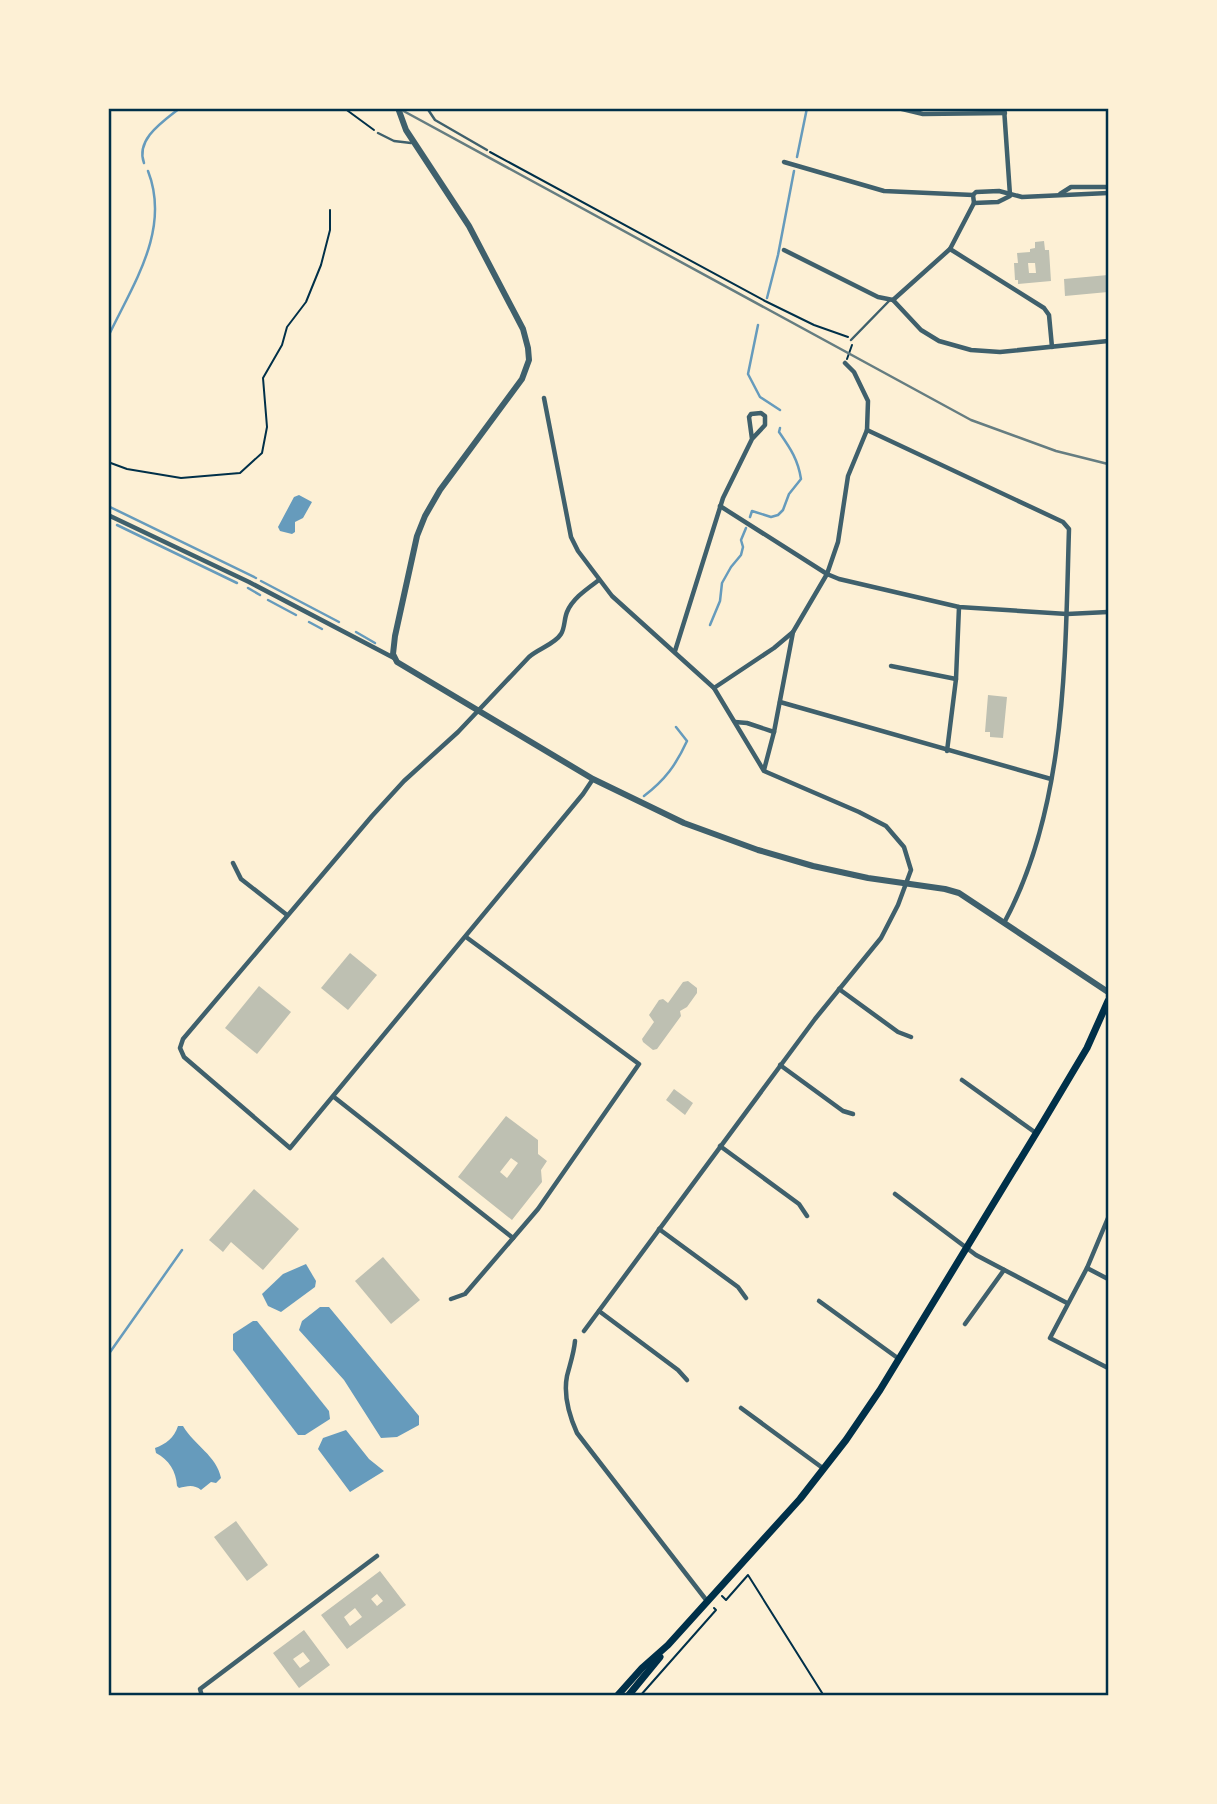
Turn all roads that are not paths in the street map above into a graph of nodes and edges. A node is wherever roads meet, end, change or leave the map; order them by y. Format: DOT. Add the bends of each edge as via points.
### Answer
graph roads {
  1 [pos="398,108"];
  2 [pos="426,108"];
  3 [pos="898,108"];
  4 [pos="1004,111"];
  5 [pos="378,133"];
  6 [pos="415,142"];
  7 [pos="487,150"];
  8 [pos="784,162"];
  9 [pos="1108,187"];
  10 [pos="1108,193"];
  11 [pos="1059,194"];
  12 [pos="973,195"];
  13 [pos="1010,196"];
  14 [pos="974,203"];
  15 [pos="950,249"];
  16 [pos="784,250"];
  17 [pos="891,300"];
  18 [pos="851,340"];
  19 [pos="1108,341"];
  20 [pos="1052,347"];
  21 [pos="845,363"];
  22 [pos="544,398"];
  23 [pos="867,430"];
  24 [pos="752,439"];
  25 [pos="720,506"];
  26 [pos="108,515"];
  27 [pos="827,574"];
  28 [pos="599,580"];
  29 [pos="959,607"];
  30 [pos="1108,612"];
  31 [pos="1066,614"];
  32 [pos="793,632"];
  33 [pos="675,651"];
  34 [pos="394,657"];
  35 [pos="891,666"];
  36 [pos="956,679"];
  37 [pos="714,688"];
  38 [pos="780,702"];
  39 [pos="477,711"];
  40 [pos="736,722"];
  41 [pos="774,732"];
  42 [pos="947,751"];
  43 [pos="764,771"];
  44 [pos="593,779"];
  45 [pos="1051,779"];
  46 [pos="233,863"];
  47 [pos="907,883"];
  48 [pos="287,915"];
  49 [pos="1004,923"];
  50 [pos="466,937"];
  51 [pos="839,989"];
  52 [pos="1108,992"];
  53 [pos="1108,1001"];
  54 [pos="911,1037"];
  55 [pos="780,1065"];
  56 [pos="962,1080"];
  57 [pos="334,1097"];
  58 [pos="853,1114"];
  59 [pos="1036,1133"];
  60 [pos="720,1146"];
  61 [pos="895,1194"];
  62 [pos="807,1216"];
  63 [pos="1108,1219"];
  64 [pos="659,1229"];
  65 [pos="513,1238"];
  66 [pos="966,1248"];
  67 [pos="1087,1268"];
  68 [pos="1004,1270"];
  69 [pos="1108,1279"];
  70 [pos="746,1298"];
  71 [pos="451,1299"];
  72 [pos="818,1301"];
  73 [pos="1067,1303"];
  74 [pos="599,1311"];
  75 [pos="965,1324"];
  76 [pos="584,1331"];
  77 [pos="575,1341"];
  78 [pos="899,1359"];
  79 [pos="1108,1368"];
  80 [pos="687,1380"];
  81 [pos="741,1408"];
  82 [pos="825,1469"];
  83 [pos="377,1556"];
  84 [pos="707,1601"];
  85 [pos="668,1645"];
  86 [pos="202,1696"];
  87 [pos="617,1696"];
  88 [pos="628,1696"];
  1 -- 6 [label="street"];
  2 -- 7 [label="lane" via="435,120"];
  3 -- 4 [label="street" via="923,114"];
  4 -- 13 [label="street"];
  5 -- 6 [label="lane" via="394,141"];
  6 -- 34 [label="street" via="469,226 517,318 529,360 522,379 440,490 421,525"];
  8 -- 12 [label="street" via="884,191"];
  9 -- 11 [label="street" via="1071,187"];
  10 -- 11 [label="street"];
  11 -- 13 [label="street"];
  12 -- 13 [label="street" via="999,191"];
  12 -- 14 [label="street"];
  13 -- 14 [label="street" via="998,202"];
  14 -- 15 [label="street"];
  15 -- 17 [label="street"];
  15 -- 20 [label="street" via="1044,308"];
  16 -- 17 [label="street"];
  17 -- 18 [label="lane"];
  17 -- 20 [label="street" via="939,341 1000,352"];
  19 -- 20 [label="street"];
  21 -- 23 [label="street" via="868,401"];
  22 -- 28 [label="street" via="569,530"];
  23 -- 27 [label="street" via="848,476 838,542"];
  23 -- 31 [label="street" via="1063,522 1069,529"];
  24 -- 24 [label="street" via="765,425 761,413 749,418"];
  24 -- 25 [label="street"];
  25 -- 27 [label="street"];
  25 -- 33 [label="street"];
  26 -- 34 [label="street"];
  27 -- 29 [label="street"];
  27 -- 32 [label="street"];
  28 -- 33 [label="street"];
  28 -- 39 [label="street" via="567,611 562,634 529,657"];
  29 -- 31 [label="street"];
  29 -- 36 [label="street"];
  30 -- 31 [label="street"];
  31 -- 45 [label="street"];
  32 -- 37 [label="street"];
  32 -- 38 [label="street"];
  33 -- 37 [label="street"];
  34 -- 39 [label="street"];
  35 -- 36 [label="street"];
  36 -- 42 [label="street"];
  37 -- 40 [label="street"];
  38 -- 41 [label="street"];
  38 -- 42 [label="street"];
  39 -- 44 [label="street"];
  39 -- 48 [label="street" via="389,797"];
  40 -- 41 [label="street"];
  40 -- 43 [label="street"];
  41 -- 43 [label="street"];
  42 -- 45 [label="street"];
  43 -- 47 [label="street" via="891,830 908,856 911,870"];
  44 -- 47 [label="street" via="675,819 758,850 827,870"];
  44 -- 50 [label="street"];
  45 -- 49 [label="street" via="1035,849"];
  46 -- 48 [label="street" via="241,879"];
  47 -- 49 [label="street" via="954,891"];
  47 -- 51 [label="street" via="881,938"];
  48 -- 57 [label="street" via="180,1048 184,1058 290,1148"];
  49 -- 52 [label="street"];
  50 -- 57 [label="street"];
  50 -- 65 [label="street" via="639,1064"];
  51 -- 54 [label="street"];
  51 -- 55 [label="street"];
  53 -- 59 [label="main road" via="1087,1048"];
  55 -- 58 [label="street"];
  55 -- 60 [label="street"];
  56 -- 59 [label="street"];
  57 -- 65 [label="street"];
  59 -- 66 [label="main road"];
  60 -- 62 [label="street" via="799,1204"];
  60 -- 64 [label="street"];
  61 -- 66 [label="street"];
  63 -- 67 [label="street"];
  64 -- 70 [label="street" via="738,1287"];
  64 -- 74 [label="street"];
  65 -- 71 [label="street" via="464,1294"];
  66 -- 68 [label="street"];
  66 -- 78 [label="main road"];
  67 -- 69 [label="street"];
  67 -- 73 [label="street"];
  68 -- 73 [label="street"];
  68 -- 75 [label="street"];
  72 -- 78 [label="street"];
  73 -- 79 [label="street" via="1050,1338"];
  74 -- 76 [label="street"];
  74 -- 80 [label="street"];
  77 -- 84 [label="street" via="566,1394 576,1433"];
  78 -- 82 [label="main road"];
  81 -- 82 [label="street"];
  82 -- 84 [label="main road"];
  83 -- 86 [label="street" via="200,1689"];
  84 -- 85 [label="main road"];
  85 -- 87 [label="main road"];
  85 -- 88 [label="main road"];
}
